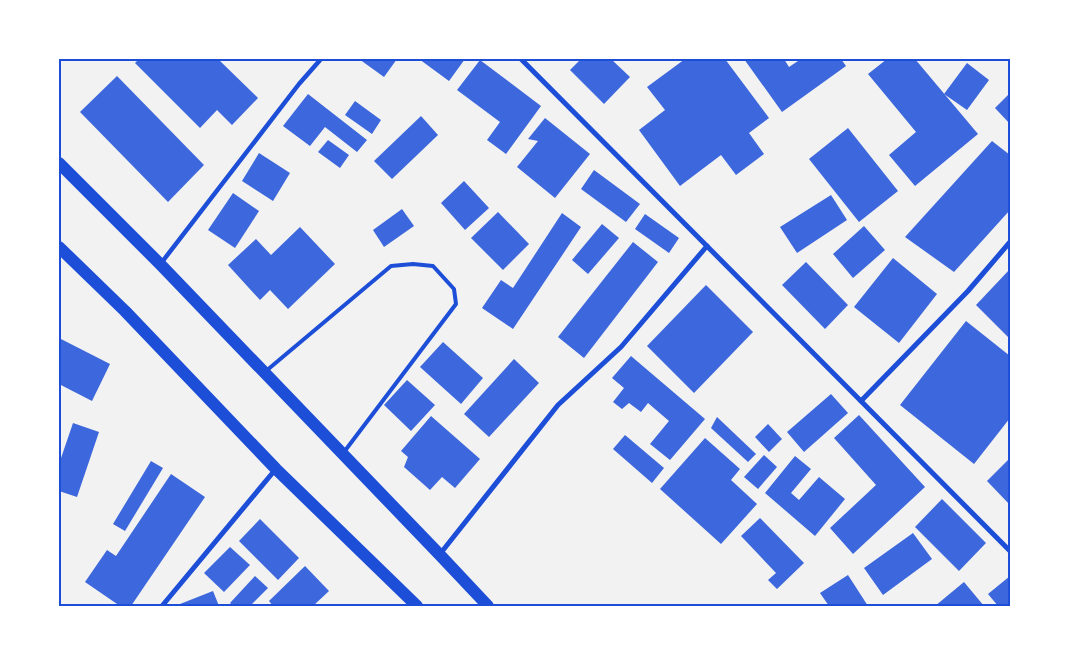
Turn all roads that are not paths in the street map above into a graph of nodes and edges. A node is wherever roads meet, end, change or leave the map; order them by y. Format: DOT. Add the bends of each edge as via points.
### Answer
graph roads {
  1 [pos="321,59"];
  2 [pos="521,59"];
  3 [pos="59,163"];
  4 [pos="1010,242"];
  5 [pos="707,246"];
  6 [pos="59,247"];
  7 [pos="160,264"];
  8 [pos="264,372"];
  9 [pos="861,401"];
  10 [pos="342,454"];
  11 [pos="276,469"];
  12 [pos="1010,551"];
  13 [pos="439,554"];
  14 [pos="162,606"];
  15 [pos="417,606"];
  16 [pos="488,606"];
  1 -- 7 [label="street"];
  2 -- 5 [label="street"];
  3 -- 7 [label="main road"];
  4 -- 9 [label="street" via="968,291"];
  5 -- 9 [label="street"];
  5 -- 13 [label="street" via="621,347 558,405"];
  6 -- 11 [label="main road"];
  7 -- 8 [label="main road"];
  8 -- 10 [label="main road"];
  8 -- 10 [label="lane" via="391,266 433,266 454,289 456,304"];
  9 -- 12 [label="street"];
  10 -- 13 [label="main road"];
  11 -- 14 [label="street"];
  11 -- 15 [label="main road"];
  13 -- 16 [label="main road"];
}
